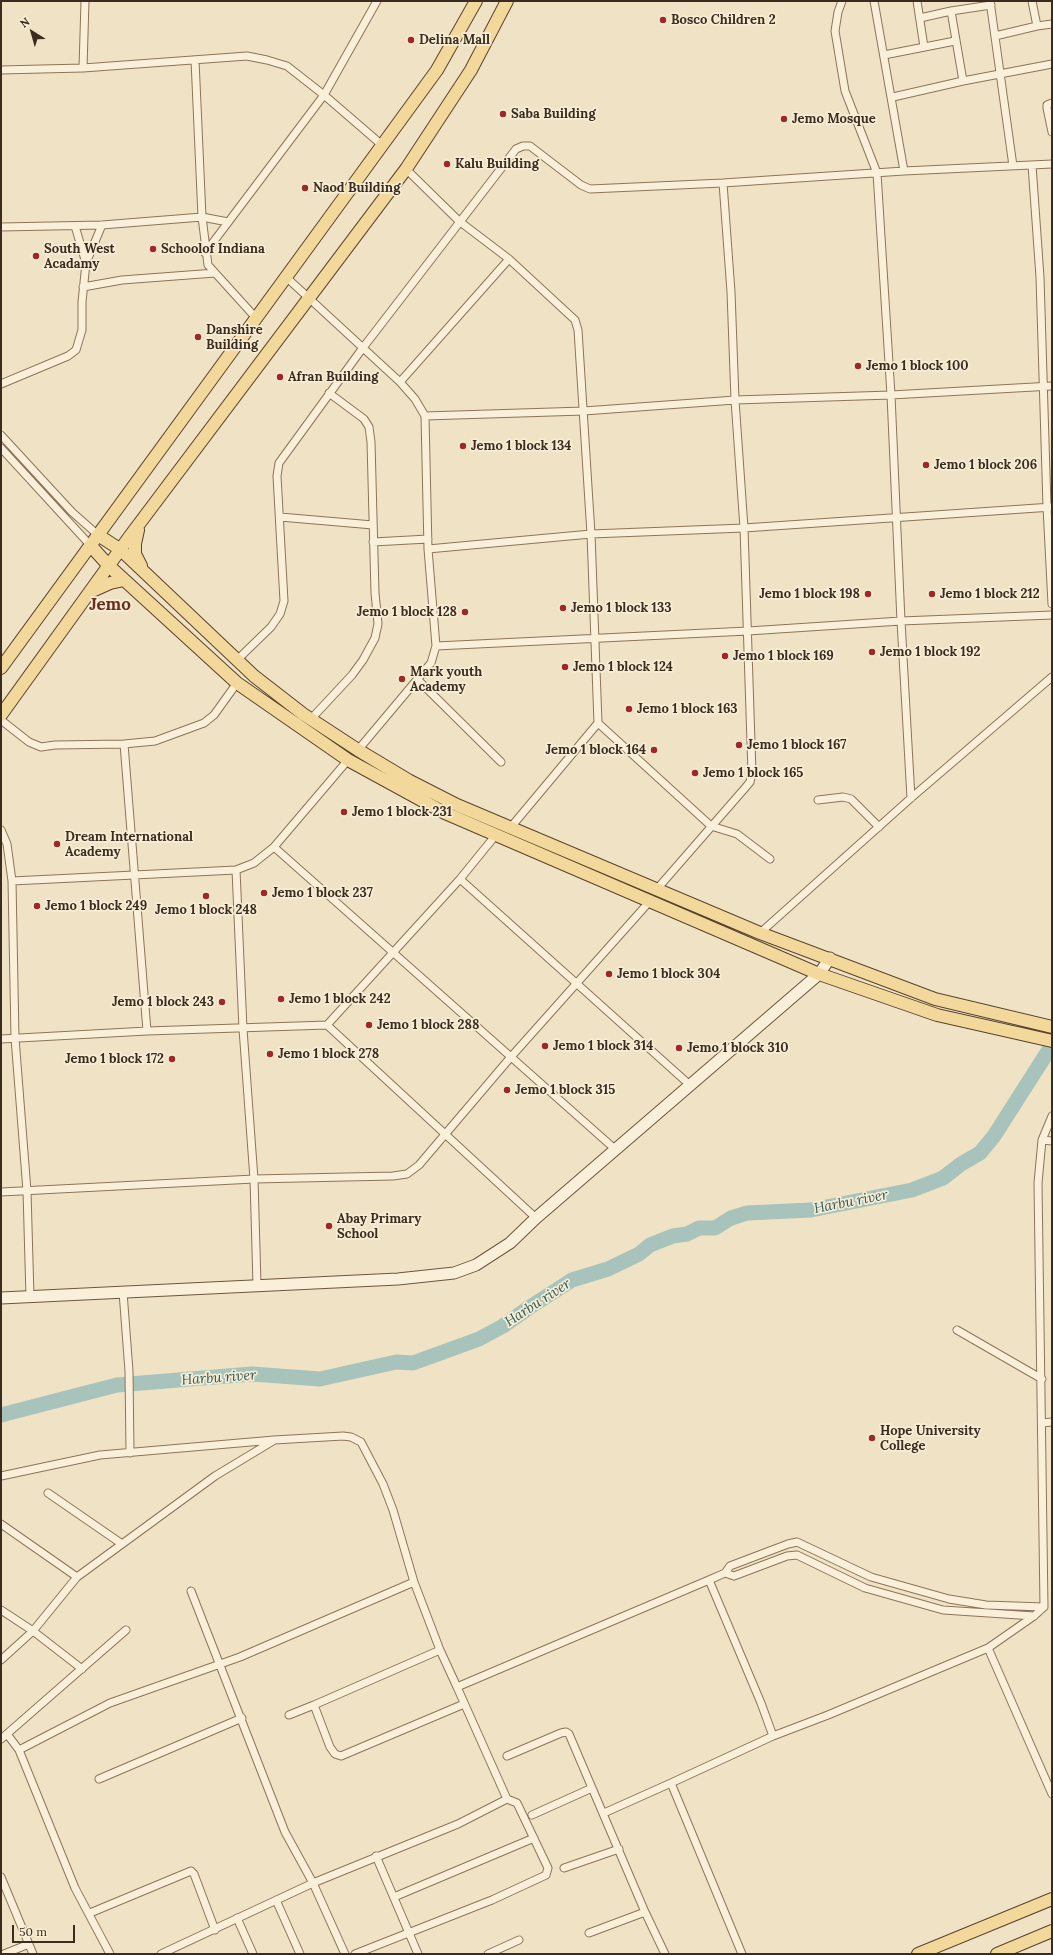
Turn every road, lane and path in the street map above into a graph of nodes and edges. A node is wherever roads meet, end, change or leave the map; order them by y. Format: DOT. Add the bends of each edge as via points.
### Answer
graph roads {
  1 [pos="85,1"];
  2 [pos="377,1"];
  3 [pos="476,1"];
  4 [pos="507,1"];
  5 [pos="842,1"];
  6 [pos="874,1"];
  7 [pos="917,1"];
  8 [pos="1032,1"];
  9 [pos="991,3"];
  10 [pos="951,11"];
  11 [pos="920,18"];
  12 [pos="1052,24"];
  13 [pos="1037,26"];
  14 [pos="996,36"];
  15 [pos="955,41"];
  16 [pos="924,48"];
  17 [pos="884,55"];
  18 [pos="195,60"];
  19 [pos="1052,64"];
  20 [pos="83,68"];
  21 [pos="1,70"];
  22 [pos="1001,73"];
  23 [pos="963,81"];
  24 [pos="324,95"];
  25 [pos="892,97"];
  26 [pos="1052,103"];
  27 [pos="1052,132"];
  28 [pos="382,146"];
  29 [pos="1052,164"];
  30 [pos="1032,165"];
  31 [pos="1013,166"];
  32 [pos="406,169"];
  33 [pos="904,170"];
  34 [pos="877,173"];
  35 [pos="723,183"];
  36 [pos="202,217"];
  37 [pos="459,221"];
  38 [pos="228,222"];
  39 [pos="102,225"];
  40 [pos="75,226"];
  41 [pos="1,228"];
  42 [pos="205,253"];
  43 [pos="509,259"];
  44 [pos="86,263"];
  45 [pos="215,273"];
  46 [pos="286,277"];
  47 [pos="83,287"];
  48 [pos="309,299"];
  49 [pos="256,318"];
  50 [pos="362,348"];
  51 [pos="400,382"];
  52 [pos="1,384"];
  53 [pos="1044,386"];
  54 [pos="1052,386"];
  55 [pos="329,394"];
  56 [pos="891,394"];
  57 [pos="735,400"];
  58 [pos="584,411"];
  59 [pos="425,416"];
  60 [pos="1,435"];
  61 [pos="1,448"];
  62 [pos="1050,507"];
  63 [pos="280,517"];
  64 [pos="896,518"];
  65 [pos="141,522"];
  66 [pos="373,525"];
  67 [pos="744,528"];
  68 [pos="591,534"];
  69 [pos="428,539"];
  70 [pos="94,540"];
  71 [pos="373,542"];
  72 [pos="428,549"];
  73 [pos="121,550"];
  74 [pos="109,566"];
  75 [pos="143,570"];
  76 [pos="124,580"];
  77 [pos="91,592"];
  78 [pos="1052,604"];
  79 [pos="1052,615"];
  80 [pos="901,621"];
  81 [pos="748,631"];
  82 [pos="596,638"];
  83 [pos="436,646"];
  84 [pos="236,661"];
  85 [pos="1,668"];
  86 [pos="1052,678"];
  87 [pos="418,680"];
  88 [pos="237,683"];
  89 [pos="1,715"];
  90 [pos="311,719"];
  91 [pos="1,720"];
  92 [pos="598,723"];
  93 [pos="124,744"];
  94 [pos="358,750"];
  95 [pos="348,760"];
  96 [pos="501,762"];
  97 [pos="911,798"];
  98 [pos="818,800"];
  99 [pos="711,826"];
  100 [pos="511,827"];
  101 [pos="879,827"];
  102 [pos="1,832"];
  103 [pos="496,836"];
  104 [pos="548,843"];
  105 [pos="274,847"];
  106 [pos="541,855"];
  107 [pos="770,860"];
  108 [pos="236,870"];
  109 [pos="134,875"];
  110 [pos="460,879"];
  111 [pos="12,881"];
  112 [pos="657,889"];
  113 [pos="650,901"];
  114 [pos="760,933"];
  115 [pos="394,951"];
  116 [pos="830,958"];
  117 [pos="819,974"];
  118 [pos="578,983"];
  119 [pos="327,1025"];
  120 [pos="1052,1027"];
  121 [pos="243,1029"];
  122 [pos="147,1031"];
  123 [pos="15,1038"];
  124 [pos="1,1039"];
  125 [pos="1047,1040"];
  126 [pos="510,1058"];
  127 [pos="691,1086"];
  128 [pos="1052,1116"];
  129 [pos="445,1134"];
  130 [pos="1042,1140"];
  131 [pos="1052,1141"];
  132 [pos="616,1150"];
  133 [pos="254,1179"];
  134 [pos="27,1191"];
  135 [pos="1,1192"];
  136 [pos="536,1218"];
  137 [pos="257,1285"];
  138 [pos="123,1292"];
  139 [pos="30,1297"];
  140 [pos="1,1298"];
  141 [pos="957,1330"];
  142 [pos="1042,1379"];
  143 [pos="1052,1422"];
  144 [pos="1042,1423"];
  145 [pos="274,1440"];
  146 [pos="130,1452"];
  147 [pos="1,1476"];
  148 [pos="48,1493"];
  149 [pos="1,1524"];
  150 [pos="122,1544"];
  151 [pos="1048,1572"];
  152 [pos="725,1573"];
  153 [pos="77,1577"];
  154 [pos="871,1577"];
  155 [pos="709,1580"];
  156 [pos="414,1582"];
  157 [pos="865,1588"];
  158 [pos="191,1591"];
  159 [pos="1044,1606"];
  160 [pos="1,1610"];
  161 [pos="1034,1616"];
  162 [pos="126,1630"];
  163 [pos="33,1631"];
  164 [pos="988,1648"];
  165 [pos="440,1650"];
  166 [pos="1,1660"];
  167 [pos="220,1664"];
  168 [pos="82,1670"];
  169 [pos="457,1687"];
  170 [pos="464,1704"];
  171 [pos="314,1705"];
  172 [pos="289,1715"];
  173 [pos="242,1718"];
  174 [pos="4,1736"];
  175 [pos="773,1736"];
  176 [pos="19,1750"];
  177 [pos="507,1756"];
  178 [pos="99,1779"];
  179 [pos="670,1783"];
  180 [pos="592,1788"];
  181 [pos="1052,1794"];
  182 [pos="506,1799"];
  183 [pos="604,1813"];
  184 [pos="532,1815"];
  185 [pos="534,1838"];
  186 [pos="619,1849"];
  187 [pos="376,1856"];
  188 [pos="564,1868"];
  189 [pos="1,1877"];
  190 [pos="313,1883"];
  191 [pos="394,1897"];
  192 [pos="1052,1899"];
  193 [pos="276,1900"];
  194 [pos="645,1912"];
  195 [pos="90,1913"];
  196 [pos="237,1918"];
  197 [pos="215,1930"];
  198 [pos="1052,1931"];
  199 [pos="590,1933"];
  200 [pos="409,1934"];
  201 [pos="520,1940"];
  202 [pos="29,1944"];
  203 [pos="4,1954"];
  204 [pos="33,1954"];
  205 [pos="110,1954"];
  206 [pos="162,1954"];
  207 [pos="253,1954"];
  208 [pos="300,1954"];
  209 [pos="345,1954"];
  210 [pos="355,1954"];
  211 [pos="418,1954"];
  212 [pos="488,1954"];
  213 [pos="665,1954"];
  214 [pos="742,1954"];
  215 [pos="918,1954"];
  216 [pos="997,1954"];
  1 -- 20 [label="street"];
  2 -- 24 [label="street"];
  3 -- 28 [label="main road" via="437,70"];
  4 -- 32 [label="main road" via="471,70"];
  5 -- 34 [label="street" via="835,31 845,91"];
  6 -- 17 [label="street"];
  7 -- 11 [label="street"];
  8 -- 13 [label="street"];
  9 -- 10 [label="street"];
  9 -- 14 [label="street"];
  10 -- 11 [label="street"];
  10 -- 15 [label="street"];
  11 -- 16 [label="street"];
  12 -- 13 [label="street"];
  13 -- 14 [label="street"];
  14 -- 22 [label="street"];
  15 -- 16 [label="street"];
  15 -- 23 [label="street"];
  16 -- 17 [label="street"];
  17 -- 25 [label="street"];
  18 -- 20 [label="street"];
  18 -- 24 [label="street" via="247,56 267,60 288,66"];
  18 -- 36 [label="street"];
  19 -- 22 [label="street"];
  20 -- 21 [label="street"];
  22 -- 23 [label="street"];
  22 -- 31 [label="street"];
  23 -- 25 [label="street"];
  24 -- 28 [label="street"];
  24 -- 38 [label="street"];
  25 -- 33 [label="street"];
  26 -- 27 [label="street" via="1047,105 1047,108"];
  28 -- 46 [label="main road"];
  29 -- 30 [label="street"];
  30 -- 31 [label="street"];
  30 -- 53 [label="street"];
  31 -- 33 [label="street"];
  32 -- 37 [label="street"];
  32 -- 48 [label="main road"];
  33 -- 34 [label="street"];
  34 -- 35 [label="street"];
  34 -- 56 [label="street"];
  35 -- 37 [label="street" via="590,189 582,186 530,146 522,146 516,149"];
  35 -- 57 [label="street"];
  36 -- 38 [label="street"];
  36 -- 39 [label="street"];
  36 -- 42 [label="street"];
  37 -- 43 [label="street"];
  37 -- 50 [label="street"];
  38 -- 42 [label="street"];
  39 -- 40 [label="street"];
  39 -- 44 [label="street"];
  40 -- 41 [label="street"];
  40 -- 44 [label="street"];
  42 -- 45 [label="street" via="208,265"];
  43 -- 51 [label="street"];
  43 -- 58 [label="street" via="575,320 579,338"];
  44 -- 47 [label="street"];
  45 -- 47 [label="street" via="122,280"];
  45 -- 49 [label="street"];
  46 -- 48 [label="street"];
  46 -- 49 [label="main road"];
  47 -- 52 [label="street" via="82,330 76,350 68,356"];
  48 -- 50 [label="street"];
  48 -- 65 [label="main road"];
  49 -- 70 [label="main road"];
  50 -- 51 [label="street"];
  50 -- 55 [label="street"];
  51 -- 59 [label="street" via="416,399"];
  53 -- 54 [label="street"];
  53 -- 56 [label="street"];
  53 -- 62 [label="street"];
  55 -- 63 [label="street" via="278,463"];
  55 -- 66 [label="street" via="364,419 369,427"];
  56 -- 57 [label="street"];
  56 -- 64 [label="street"];
  57 -- 58 [label="street"];
  57 -- 67 [label="street"];
  58 -- 59 [label="street"];
  58 -- 68 [label="street"];
  59 -- 69 [label="street"];
  60 -- 70 [label="street" via="72,512"];
  61 -- 70 [label="street"];
  62 -- 64 [label="street"];
  62 -- 78 [label="street"];
  63 -- 66 [label="street"];
  63 -- 84 [label="street" via="284,601 280,614 271,628"];
  64 -- 67 [label="street"];
  64 -- 80 [label="street"];
  65 -- 73 [label="main road"];
  65 -- 75 [label="main road" via="135,554"];
  66 -- 71 [label="street"];
  67 -- 68 [label="street"];
  67 -- 81 [label="street"];
  68 -- 72 [label="street"];
  68 -- 82 [label="street"];
  69 -- 71 [label="street"];
  69 -- 72 [label="street"];
  70 -- 73 [label="main road"];
  70 -- 74 [label="main road"];
  70 -- 85 [label="main road"];
  71 -- 90 [label="street" via="378,624 375,638 352,675"];
  72 -- 83 [label="street"];
  73 -- 74 [label="main road"];
  73 -- 75 [label="main road"];
  74 -- 76 [label="main road"];
  74 -- 77 [label="main road"];
  75 -- 84 [label="main road"];
  76 -- 77 [label="main road" via="110,582"];
  76 -- 88 [label="main road"];
  77 -- 89 [label="main road"];
  79 -- 80 [label="street"];
  80 -- 81 [label="street"];
  80 -- 97 [label="street"];
  81 -- 82 [label="street"];
  81 -- 99 [label="street" via="752,773 745,788"];
  82 -- 83 [label="street"];
  82 -- 92 [label="street"];
  83 -- 87 [label="street" via="431,663"];
  84 -- 90 [label="main road"];
  86 -- 97 [label="street"];
  87 -- 94 [label="street"];
  87 -- 96 [label="street"];
  88 -- 93 [label="street" via="214,715 204,723 155,741"];
  88 -- 95 [label="main road"];
  90 -- 94 [label="main road"];
  91 -- 93 [label="street" via="28,742 41,747"];
  92 -- 99 [label="street"];
  92 -- 100 [label="street"];
  93 -- 109 [label="street"];
  94 -- 100 [label="main road" via="457,805"];
  95 -- 103 [label="main road" via="445,813"];
  95 -- 105 [label="street"];
  97 -- 101 [label="street"];
  98 -- 101 [label="street" via="843,797 851,799"];
  99 -- 107 [label="street" via="737,834"];
  99 -- 112 [label="street"];
  100 -- 104 [label="main road"];
  101 -- 114 [label="street"];
  102 -- 111 [label="street" via="6,844"];
  103 -- 106 [label="main road"];
  103 -- 110 [label="street"];
  104 -- 106 [label="main road"];
  104 -- 112 [label="main road"];
  105 -- 108 [label="street" via="254,863"];
  105 -- 115 [label="street"];
  106 -- 113 [label="main road"];
  108 -- 109 [label="street"];
  108 -- 121 [label="street"];
  109 -- 111 [label="street"];
  109 -- 122 [label="street"];
  110 -- 115 [label="street"];
  110 -- 118 [label="street"];
  111 -- 123 [label="street"];
  112 -- 114 [label="main road"];
  113 -- 117 [label="main road"];
  113 -- 118 [label="street"];
  114 -- 116 [label="main road"];
  115 -- 119 [label="street"];
  115 -- 126 [label="street"];
  116 -- 117 [label="street"];
  116 -- 120 [label="main road" via="935,999"];
  117 -- 125 [label="main road" via="937,1015"];
  117 -- 127 [label="street"];
  118 -- 126 [label="street"];
  118 -- 127 [label="street"];
  119 -- 121 [label="street"];
  119 -- 129 [label="street"];
  121 -- 122 [label="street"];
  121 -- 133 [label="street"];
  122 -- 123 [label="street"];
  123 -- 124 [label="street"];
  123 -- 134 [label="street"];
  126 -- 129 [label="street"];
  126 -- 132 [label="street"];
  127 -- 132 [label="street"];
  128 -- 130 [label="street"];
  129 -- 133 [label="street" via="419,1165 406,1174"];
  129 -- 136 [label="street"];
  130 -- 131 [label="street"];
  130 -- 142 [label="street" via="1038,1183"];
  132 -- 136 [label="street"];
  133 -- 134 [label="street"];
  133 -- 137 [label="street"];
  134 -- 135 [label="street"];
  134 -- 139 [label="street"];
  136 -- 137 [label="street" via="510,1243 494,1254 476,1265 454,1273 398,1279"];
  137 -- 138 [label="street"];
  138 -- 139 [label="street"];
  138 -- 146 [label="street" via="129,1371"];
  139 -- 140 [label="street"];
  141 -- 142 [label="street"];
  142 -- 144 [label="street"];
  143 -- 144 [label="street"];
  144 -- 151 [label="street"];
  145 -- 146 [label="street"];
  145 -- 150 [label="street" via="215,1476"];
  145 -- 156 [label="street" via="343,1436 361,1442 386,1491"];
  146 -- 147 [label="street" via="100,1455"];
  148 -- 150 [label="street"];
  149 -- 153 [label="street"];
  150 -- 153 [label="street"];
  151 -- 159 [label="street"];
  152 -- 154 [label="street" via="730,1566 797,1542"];
  152 -- 155 [label="street"];
  152 -- 157 [label="street" via="734,1576 787,1556 797,1556"];
  153 -- 163 [label="street"];
  154 -- 157 [label="street"];
  154 -- 159 [label="street" via="949,1599 986,1605"];
  155 -- 169 [label="street"];
  155 -- 175 [label="street"];
  156 -- 165 [label="street"];
  156 -- 167 [label="street"];
  157 -- 161 [label="street" via="943,1610"];
  158 -- 167 [label="street"];
  159 -- 161 [label="street"];
  160 -- 163 [label="street"];
  161 -- 164 [label="street"];
  162 -- 168 [label="street"];
  163 -- 166 [label="street"];
  163 -- 168 [label="street"];
  164 -- 175 [label="street"];
  164 -- 181 [label="street"];
  165 -- 169 [label="street"];
  165 -- 171 [label="street"];
  167 -- 173 [label="street"];
  167 -- 176 [label="street" via="110,1704"];
  168 -- 174 [label="street"];
  169 -- 170 [label="street"];
  170 -- 171 [label="street" via="341,1756 335,1754 330,1747"];
  170 -- 182 [label="street"];
  171 -- 172 [label="street"];
  173 -- 178 [label="street"];
  173 -- 190 [label="street" via="285,1832"];
  174 -- 176 [label="street"];
  175 -- 179 [label="street"];
  176 -- 195 [label="street" via="75,1888"];
  177 -- 180 [label="street" via="566,1732 572,1739"];
  179 -- 183 [label="street"];
  179 -- 214 [label="street"];
  180 -- 183 [label="street"];
  180 -- 184 [label="street"];
  182 -- 185 [label="street" via="517,1803"];
  182 -- 187 [label="street" via="458,1824"];
  183 -- 186 [label="street"];
  185 -- 191 [label="street"];
  185 -- 200 [label="street" via="548,1868 546,1875"];
  186 -- 188 [label="street"];
  186 -- 194 [label="street"];
  187 -- 190 [label="street"];
  187 -- 191 [label="street"];
  189 -- 202 [label="street"];
  190 -- 193 [label="street"];
  190 -- 209 [label="street"];
  191 -- 200 [label="street"];
  192 -- 215 [label="main road"];
  193 -- 196 [label="street"];
  193 -- 208 [label="street"];
  194 -- 199 [label="street"];
  194 -- 213 [label="street"];
  195 -- 197 [label="street" via="191,1871"];
  195 -- 205 [label="street"];
  196 -- 197 [label="street"];
  196 -- 207 [label="street"];
  197 -- 206 [label="street"];
  198 -- 216 [label="main road"];
  200 -- 210 [label="street"];
  200 -- 211 [label="street"];
  201 -- 212 [label="street"];
  202 -- 203 [label="street"];
  202 -- 204 [label="street"];
}
